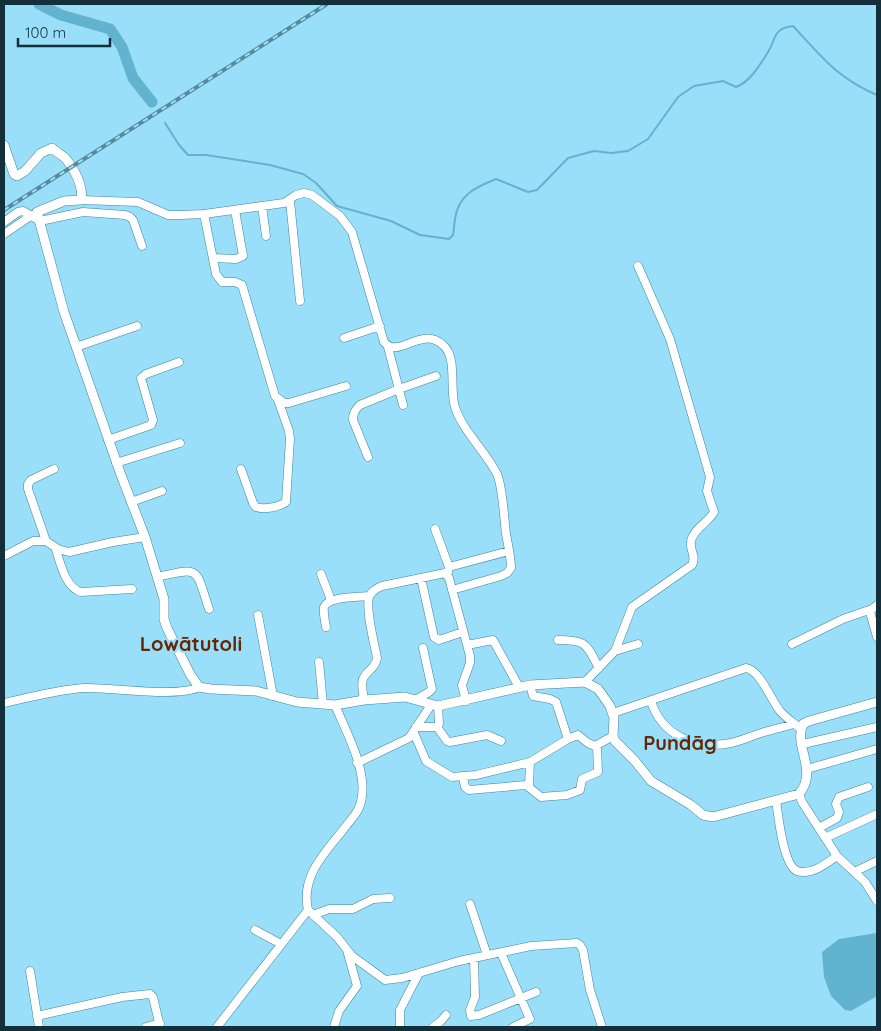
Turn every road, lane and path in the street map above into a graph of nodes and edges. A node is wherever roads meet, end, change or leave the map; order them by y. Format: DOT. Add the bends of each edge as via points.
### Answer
graph roads {
  1 [pos="4,145"];
  2 [pos="6,158"];
  3 [pos="81,200"];
  4 [pos="290,201"];
  5 [pos="262,206"];
  6 [pos="235,210"];
  7 [pos="204,214"];
  8 [pos="32,215"];
  9 [pos="40,221"];
  10 [pos="4,222"];
  11 [pos="4,234"];
  12 [pos="266,236"];
  13 [pos="142,246"];
  14 [pos="213,258"];
  15 [pos="638,266"];
  16 [pos="300,301"];
  17 [pos="137,326"];
  18 [pos="380,326"];
  19 [pos="344,338"];
  20 [pos="388,346"];
  21 [pos="76,347"];
  22 [pos="179,362"];
  23 [pos="436,376"];
  24 [pos="346,386"];
  25 [pos="399,388"];
  26 [pos="278,400"];
  27 [pos="403,405"];
  28 [pos="108,440"];
  29 [pos="180,444"];
  30 [pos="368,457"];
  31 [pos="116,463"];
  32 [pos="54,469"];
  33 [pos="241,469"];
  34 [pos="162,490"];
  35 [pos="131,502"];
  36 [pos="435,529"];
  37 [pos="145,538"];
  38 [pos="46,541"];
  39 [pos="55,548"];
  40 [pos="509,551"];
  41 [pos="4,556"];
  42 [pos="448,571"];
  43 [pos="321,574"];
  44 [pos="157,577"];
  45 [pos="421,578"];
  46 [pos="132,590"];
  47 [pos="452,590"];
  48 [pos="369,596"];
  49 [pos="331,600"];
  50 [pos="874,607"];
  51 [pos="209,609"];
  52 [pos="258,615"];
  53 [pos="326,627"];
  54 [pos="463,632"];
  55 [pos="877,637"];
  56 [pos="558,640"];
  57 [pos="638,644"];
  58 [pos="792,644"];
  59 [pos="467,645"];
  60 [pos="423,648"];
  61 [pos="615,651"];
  62 [pos="319,662"];
  63 [pos="599,668"];
  64 [pos="585,682"];
  65 [pos="530,685"];
  66 [pos="199,687"];
  67 [pos="519,687"];
  68 [pos="273,696"];
  69 [pos="417,699"];
  70 [pos="364,700"];
  71 [pos="650,700"];
  72 [pos="466,701"];
  73 [pos="4,702"];
  74 [pos="877,702"];
  75 [pos="322,704"];
  76 [pos="335,705"];
  77 [pos="435,706"];
  78 [pos="613,713"];
  79 [pos="798,726"];
  80 [pos="877,727"];
  81 [pos="438,728"];
  82 [pos="415,730"];
  83 [pos="613,736"];
  84 [pos="568,738"];
  85 [pos="501,741"];
  86 [pos="802,744"];
  87 [pos="597,745"];
  88 [pos="877,749"];
  89 [pos="358,762"];
  90 [pos="530,762"];
  91 [pos="808,769"];
  92 [pos="463,777"];
  93 [pos="529,786"];
  94 [pos="868,787"];
  95 [pos="799,794"];
  96 [pos="776,800"];
  97 [pos="875,815"];
  98 [pos="818,828"];
  99 [pos="825,838"];
  100 [pos="837,856"];
  101 [pos="877,861"];
  102 [pos="854,872"];
  103 [pos="390,898"];
  104 [pos="877,901"];
  105 [pos="470,904"];
  106 [pos="310,912"];
  107 [pos="255,930"];
  108 [pos="281,944"];
  109 [pos="346,948"];
  110 [pos="502,953"];
  111 [pos="487,955"];
  112 [pos="474,958"];
  113 [pos="30,971"];
  114 [pos="419,972"];
  115 [pos="536,992"];
  116 [pos="520,998"];
  117 [pos="446,1015"];
  118 [pos="37,1016"];
  119 [pos="530,1019"];
  120 [pos="160,1025"];
  121 [pos="39,1027"];
  122 [pos="146,1027"];
  123 [pos="217,1027"];
  124 [pos="334,1027"];
  125 [pos="400,1027"];
  126 [pos="432,1027"];
  127 [pos="513,1027"];
  128 [pos="533,1027"];
  129 [pos="602,1027"];
  1 -- 2 [label="street"];
  2 -- 3 [label="street" via="17,176 41,153 52,148 66,159 75,175 83,193"];
  3 -- 7 [label="street" via="138,202 168,215"];
  3 -- 9 [label="street" via="64,201 37,212"];
  4 -- 5 [label="street"];
  4 -- 16 [label="street"];
  4 -- 18 [label="street" via="296,195 312,195 347,224"];
  5 -- 6 [label="street"];
  5 -- 12 [label="street"];
  6 -- 7 [label="street"];
  6 -- 14 [label="street" via="243,256 236,259"];
  7 -- 14 [label="street"];
  8 -- 9 [label="street"];
  8 -- 10 [label="street" via="18,212"];
  8 -- 11 [label="street"];
  9 -- 13 [label="street" via="83,212 130,217"];
  9 -- 21 [label="street"];
  14 -- 26 [label="street" via="218,279 242,285"];
  15 -- 61 [label="street" via="670,339 710,477 707,491 714,512 692,538 692,565 632,607"];
  17 -- 21 [label="street"];
  18 -- 19 [label="street"];
  18 -- 20 [label="street"];
  20 -- 25 [label="street"];
  20 -- 40 [label="street" via="393,348 429,338 448,351 455,407 499,480"];
  21 -- 28 [label="street"];
  22 -- 28 [label="street" via="141,378 153,420 151,425"];
  23 -- 25 [label="street"];
  24 -- 26 [label="street" via="289,403"];
  25 -- 27 [label="street"];
  25 -- 30 [label="street" via="360,405 353,414"];
  26 -- 33 [label="street" via="290,439 286,502 266,508 256,507"];
  28 -- 31 [label="street"];
  29 -- 31 [label="street"];
  31 -- 35 [label="street"];
  32 -- 38 [label="street" via="28,484"];
  34 -- 35 [label="street"];
  35 -- 37 [label="street"];
  36 -- 42 [label="street"];
  37 -- 39 [label="street" via="69,552"];
  37 -- 44 [label="street"];
  38 -- 39 [label="street"];
  38 -- 41 [label="street" via="33,541"];
  39 -- 46 [label="street" via="76,591"];
  40 -- 42 [label="street"];
  40 -- 47 [label="street" via="511,568 507,573"];
  42 -- 45 [label="street"];
  42 -- 47 [label="street"];
  43 -- 49 [label="street"];
  44 -- 51 [label="street" via="187,570 194,572"];
  44 -- 66 [label="street" via="164,598 167,628"];
  45 -- 48 [label="street" via="382,586"];
  45 -- 54 [label="street" via="434,637 439,640"];
  47 -- 54 [label="street"];
  48 -- 49 [label="street"];
  48 -- 70 [label="street" via="377,658 375,666 362,682"];
  49 -- 53 [label="street" via="324,609"];
  50 -- 55 [label="street" via="871,618"];
  50 -- 58 [label="street"];
  52 -- 68 [label="street"];
  54 -- 59 [label="street"];
  56 -- 63 [label="street" via="575,640 589,645"];
  57 -- 61 [label="street"];
  59 -- 67 [label="street" via="493,640"];
  59 -- 72 [label="street" via="470,663 462,685"];
  60 -- 69 [label="street" via="432,689"];
  61 -- 63 [label="street"];
  62 -- 75 [label="street"];
  63 -- 64 [label="street"];
  64 -- 65 [label="street"];
  64 -- 78 [label="street" via="598,688"];
  65 -- 67 [label="street"];
  65 -- 84 [label="street" via="533,696 556,702"];
  66 -- 68 [label="street" via="256,691"];
  66 -- 73 [label="street" via="166,691 84,688"];
  67 -- 72 [label="street"];
  68 -- 75 [label="street"];
  69 -- 70 [label="street"];
  69 -- 77 [label="street"];
  70 -- 76 [label="street"];
  71 -- 78 [label="street"];
  71 -- 79 [label="street" via="666,727 684,740 695,742 731,743"];
  71 -- 79 [label="street" via="750,668 779,709"];
  72 -- 77 [label="street"];
  74 -- 79 [label="street"];
  75 -- 76 [label="street"];
  76 -- 89 [label="street"];
  77 -- 81 [label="street"];
  77 -- 82 [label="street"];
  78 -- 83 [label="street"];
  79 -- 86 [label="street"];
  80 -- 86 [label="street"];
  81 -- 82 [label="street"];
  81 -- 85 [label="street" via="450,742 487,735"];
  82 -- 89 [label="street" via="409,738"];
  82 -- 92 [label="street" via="426,761 452,777"];
  83 -- 87 [label="street"];
  83 -- 96 [label="street" via="652,781 707,817"];
  84 -- 87 [label="street" via="578,735 591,746"];
  84 -- 90 [label="street"];
  86 -- 91 [label="street"];
  87 -- 93 [label="street" via="598,772 582,779 582,786 577,792 567,796 541,797"];
  88 -- 91 [label="street"];
  89 -- 106 [label="street" via="363,794 360,808 315,866 306,897"];
  90 -- 92 [label="street"];
  90 -- 93 [label="street"];
  91 -- 95 [label="street"];
  92 -- 93 [label="street" via="468,790"];
  94 -- 98 [label="street" via="839,798 836,804 839,816"];
  95 -- 96 [label="street"];
  95 -- 98 [label="street"];
  96 -- 100 [label="street" via="784,847 794,868 800,871 818,868"];
  97 -- 99 [label="street"];
  98 -- 99 [label="street"];
  99 -- 100 [label="street"];
  100 -- 102 [label="street"];
  101 -- 102 [label="street"];
  102 -- 104 [label="street"];
  103 -- 106 [label="street" via="373,899 353,909"];
  105 -- 111 [label="street"];
  106 -- 108 [label="street"];
  106 -- 109 [label="street"];
  107 -- 108 [label="street"];
  108 -- 123 [label="street"];
  109 -- 114 [label="street" via="385,980"];
  109 -- 124 [label="street" via="357,984 340,1010"];
  110 -- 111 [label="street"];
  110 -- 116 [label="street"];
  110 -- 129 [label="street" via="544,944 572,942 580,945"];
  111 -- 112 [label="street"];
  112 -- 114 [label="street"];
  112 -- 116 [label="street" via="475,997 471,1016"];
  113 -- 118 [label="street"];
  114 -- 125 [label="street" via="400,1010"];
  115 -- 116 [label="street"];
  116 -- 119 [label="street"];
  117 -- 126 [label="street"];
  118 -- 120 [label="street" via="122,996 150,994"];
  118 -- 121 [label="street"];
  119 -- 127 [label="street"];
  119 -- 128 [label="street"];
  120 -- 122 [label="street"];
}
